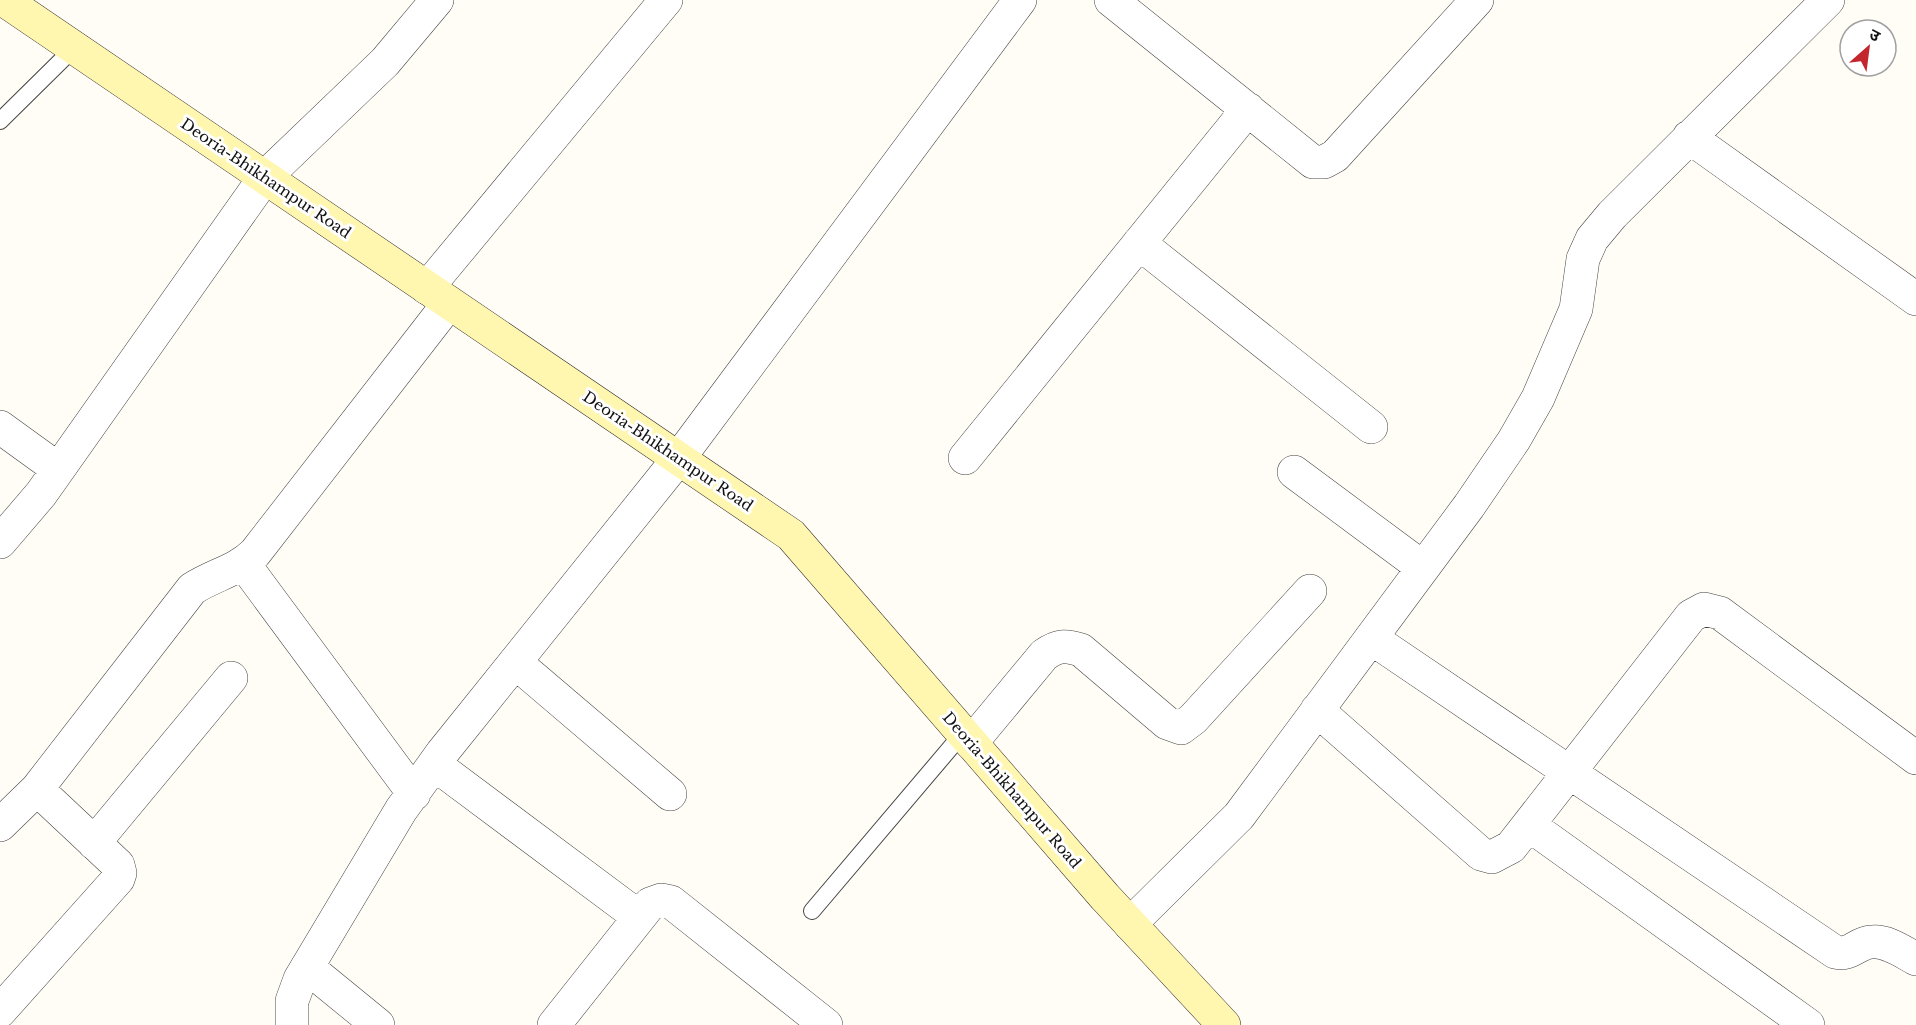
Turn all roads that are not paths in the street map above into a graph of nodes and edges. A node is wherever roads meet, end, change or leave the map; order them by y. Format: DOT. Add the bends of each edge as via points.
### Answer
graph roads {
  1 [pos="4,0"];
  2 [pos="437,0"];
  3 [pos="666,0"];
  4 [pos="1020,0"];
  5 [pos="1477,0"];
  6 [pos="1828,0"];
  7 [pos="1119,2"];
  8 [pos="74,48"];
  9 [pos="1248,109"];
  10 [pos="0,121"];
  11 [pos="1689,137"];
  12 [pos="265,177"];
  13 [pos="1139,243"];
  14 [pos="1913,290"];
  15 [pos="438,295"];
  16 [pos="0,427"];
  17 [pos="1371,427"];
  18 [pos="678,458"];
  19 [pos="965,458"];
  20 [pos="58,469"];
  21 [pos="1294,472"];
  22 [pos="0,542"];
  23 [pos="244,564"];
  24 [pos="1422,567"];
  25 [pos="1310,591"];
  26 [pos="1371,638"];
  27 [pos="515,662"];
  28 [pos="231,678"];
  29 [pos="1317,710"];
  30 [pos="967,738"];
  31 [pos="1916,758"];
  32 [pos="434,764"];
  33 [pos="1569,773"];
  34 [pos="37,789"];
  35 [pos="414,794"];
  36 [pos="670,794"];
  37 [pos="0,825"];
  38 [pos="1529,825"];
  39 [pos="94,843"];
  40 [pos="812,911"];
  41 [pos="639,917"];
  42 [pos="1130,924"];
  43 [pos="1916,959"];
  44 [pos="307,967"];
  45 [pos="0,1011"];
  46 [pos="568,1020"];
  47 [pos="292,1025"];
  48 [pos="378,1025"];
  49 [pos="826,1025"];
  50 [pos="1224,1025"];
  51 [pos="1808,1025"];
  1 -- 8 [label="main road, Deoria-Bhikhampur Road"];
  2 -- 12 [label="street" via="385,62"];
  3 -- 15 [label="street"];
  4 -- 18 [label="street"];
  5 -- 9 [label="street" via="1335,156 1323,162 1313,162"];
  6 -- 11 [label="street"];
  7 -- 9 [label="street"];
  8 -- 10 [label="lane"];
  8 -- 12 [label="main road, Deoria-Bhikhampur Road"];
  9 -- 13 [label="street"];
  11 -- 14 [label="street"];
  11 -- 24 [label="street" via="1592,239 1583,259 1576,309 1538,398 1508,450"];
  12 -- 15 [label="main road, Deoria-Bhikhampur Road"];
  12 -- 20 [label="street"];
  13 -- 17 [label="street"];
  13 -- 19 [label="street"];
  15 -- 18 [label="main road, Deoria-Bhikhampur Road"];
  15 -- 23 [label="street"];
  16 -- 20 [label="street"];
  18 -- 27 [label="street"];
  18 -- 30 [label="main road, Deoria-Bhikhampur Road" via="791,535"];
  20 -- 22 [label="street"];
  21 -- 24 [label="street"];
  23 -- 34 [label="street" via="192,589"];
  23 -- 35 [label="street"];
  24 -- 26 [label="street"];
  25 -- 30 [label="street" via="1193,719 1180,728 1167,723 1081,650 1065,645 1044,655"];
  26 -- 29 [label="street"];
  26 -- 33 [label="street"];
  27 -- 32 [label="street"];
  27 -- 36 [label="street"];
  28 -- 39 [label="street"];
  29 -- 38 [label="street" via="1481,854 1501,854"];
  29 -- 42 [label="street" via="1239,816"];
  30 -- 40 [label="lane"];
  30 -- 42 [label="main road, Deoria-Bhikhampur Road"];
  31 -- 33 [label="street" via="1720,613 1704,609 1691,616"];
  32 -- 35 [label="street"];
  32 -- 41 [label="street"];
  33 -- 38 [label="street"];
  33 -- 43 [label="street" via="1835,952 1843,954 1870,942"];
  34 -- 37 [label="street"];
  34 -- 39 [label="street"];
  35 -- 44 [label="street"];
  38 -- 51 [label="street"];
  39 -- 45 [label="street" via="118,865 118,879"];
  41 -- 46 [label="street"];
  41 -- 49 [label="street" via="650,904 662,900 671,903"];
  42 -- 50 [label="main road, Deoria-Bhikhampur Road"];
  44 -- 47 [label="street" via="292,1000"];
  44 -- 48 [label="street"];
}
